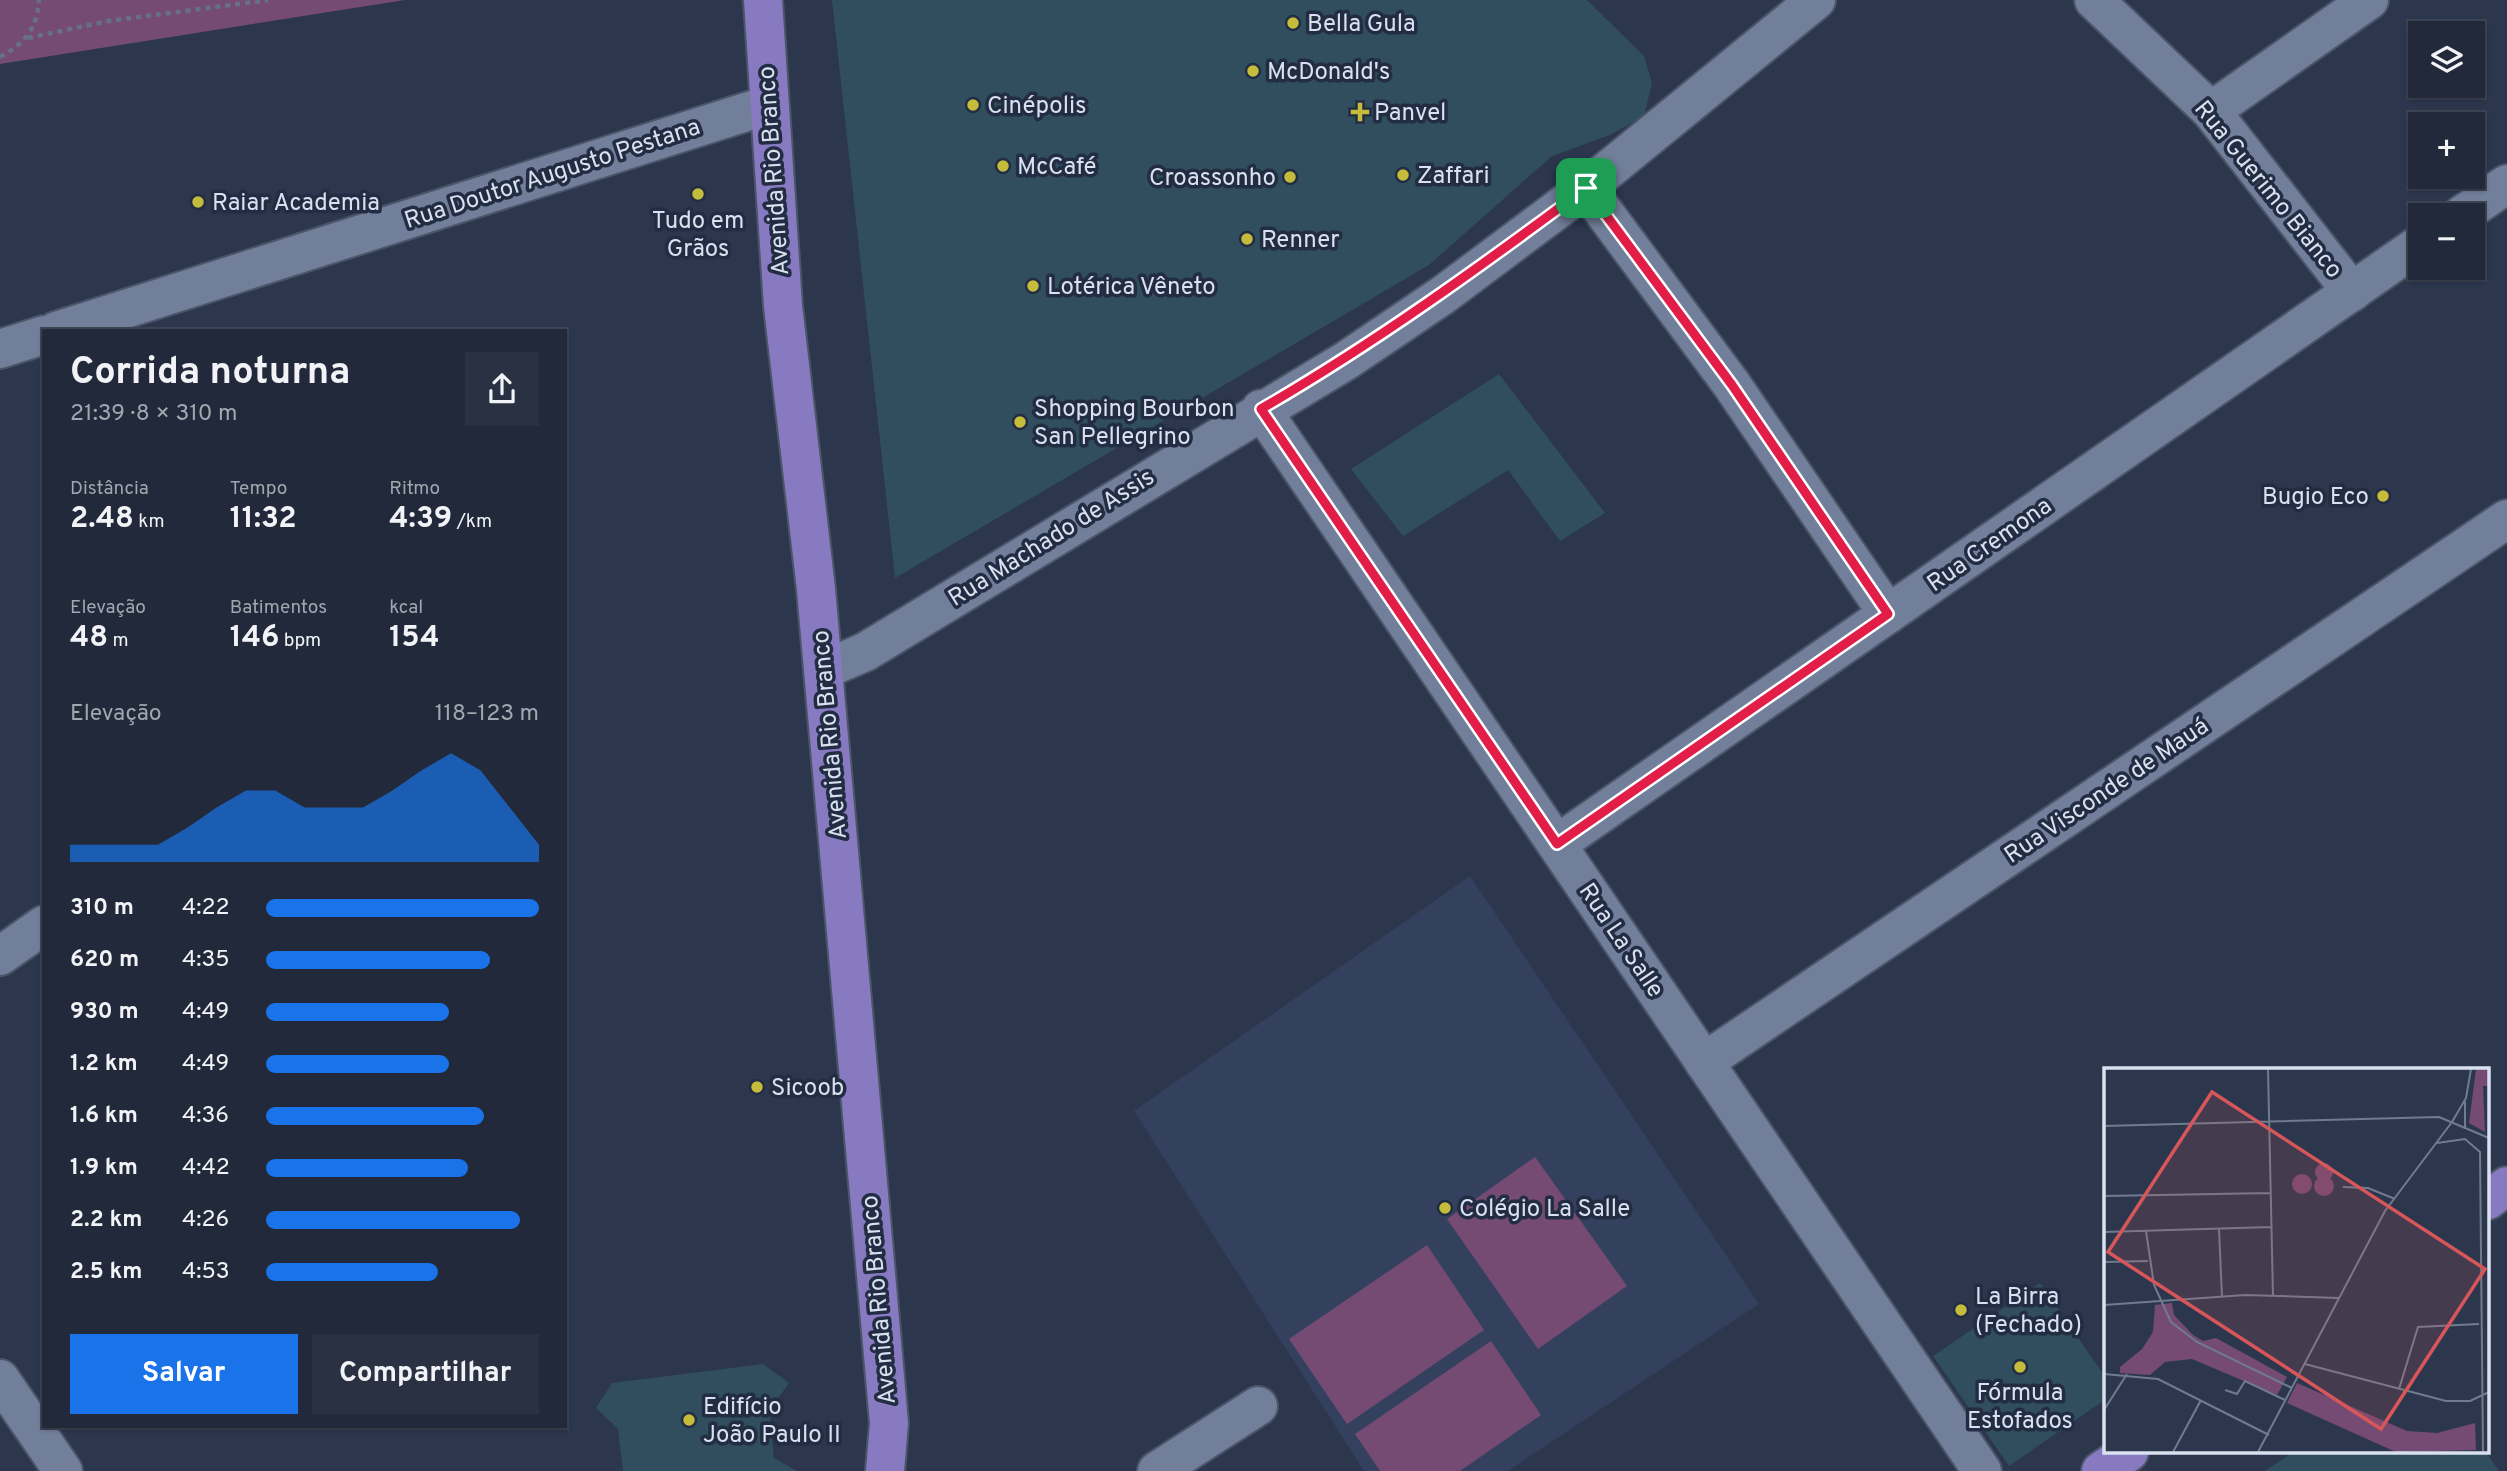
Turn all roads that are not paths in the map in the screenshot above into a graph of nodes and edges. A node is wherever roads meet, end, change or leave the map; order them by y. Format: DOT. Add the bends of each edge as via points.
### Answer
graph roads {
  1 [pos="762,0"];
  2 [pos="1816,0"];
  3 [pos="2094,0"];
  4 [pos="2370,0"];
  5 [pos="768,104"];
  6 [pos="2211,111"];
  7 [pos="2507,184"];
  8 [pos="1586,188"];
  9 [pos="2479,203"];
  10 [pos="2408,252"];
  11 [pos="2352,292"];
  12 [pos="62,329"];
  13 [pos="42,336"];
  14 [pos="0,349"];
  15 [pos="1261,409"];
  16 [pos="2507,519"];
  17 [pos="1888,614"];
  18 [pos="823,670"];
  19 [pos="1557,844"];
  20 [pos="42,926"];
  21 [pos="0,956"];
  22 [pos="1704,1062"];
  23 [pos="2507,1186"];
  24 [pos="2490,1199"];
  25 [pos="0,1379"];
  26 [pos="1258,1406"];
  27 [pos="2126,1454"];
  28 [pos="63,1471"];
  29 [pos="885,1471"];
  30 [pos="1157,1471"];
  31 [pos="1982,1471"];
  32 [pos="2101,1471"];
  1 -- 5 [label="main road, Avenida Rio Branco"];
  2 -- 8 [label="street, Rua Machado de Assis"];
  3 -- 6 [label="street, Rua Guerimo Bianco"];
  4 -- 6 [label="street"];
  5 -- 12 [label="street, Rua Doutor Augusto Pestana"];
  5 -- 18 [label="main road, Avenida Rio Branco" via="783,306"];
  6 -- 11 [label="street, Rua Guerimo Bianco"];
  7 -- 9 [label="street"];
  8 -- 15 [label="street, Rua Machado de Assis" via="1443,295 1347,360"];
  8 -- 17 [label="street" via="1732,385"];
  10 -- 11 [label="street, Rua Cremona"];
  11 -- 17 [label="street, Rua Cremona"];
  13 -- 14 [label="street"];
  15 -- 18 [label="street, Rua Machado de Assis" via="864,652"];
  15 -- 19 [label="street, Rua La Salle"];
  16 -- 22 [label="street, Rua Visconde de Mauá"];
  17 -- 19 [label="street, Rua Cremona"];
  18 -- 29 [label="main road, Avenida Rio Branco" via="889,1423"];
  19 -- 22 [label="street, Rua La Salle"];
  20 -- 21 [label="street"];
  22 -- 31 [label="street, Rua La Salle"];
  23 -- 24 [label="main road"];
  25 -- 28 [label="street"];
  26 -- 30 [label="street"];
  27 -- 32 [label="main road"];
}
